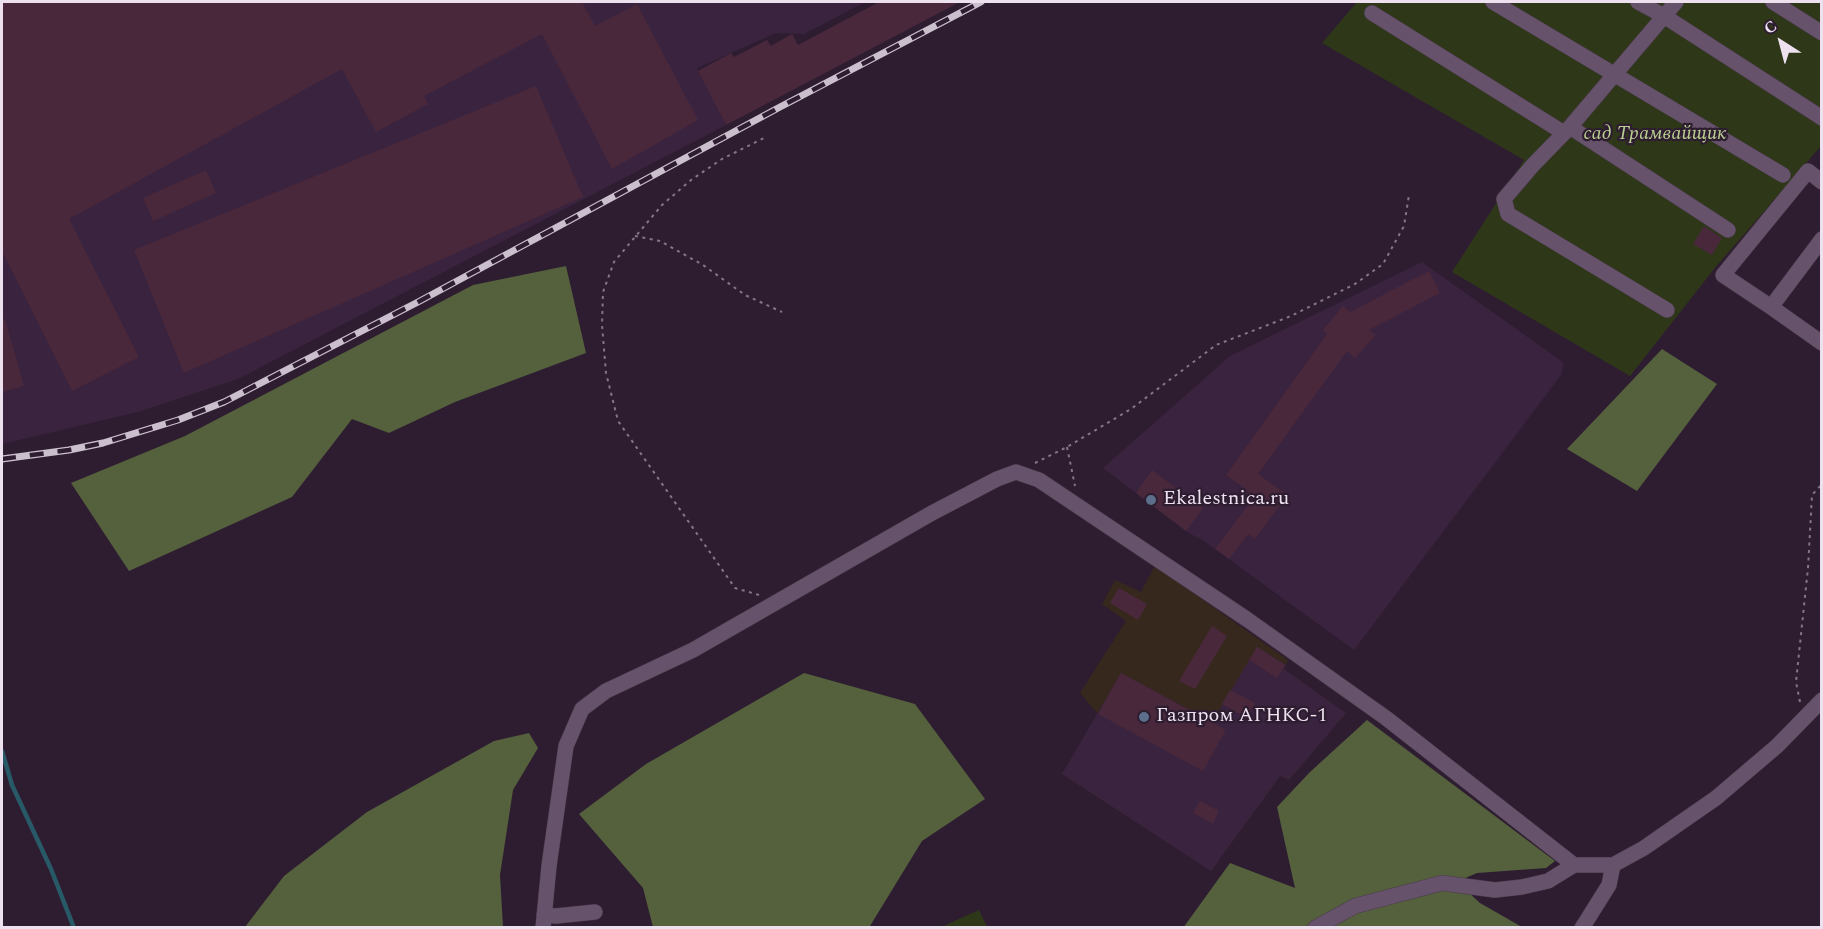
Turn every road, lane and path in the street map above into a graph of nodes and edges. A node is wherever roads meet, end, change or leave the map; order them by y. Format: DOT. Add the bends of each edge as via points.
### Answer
graph roads {
  1 [pos="1492,2"];
  2 [pos="1638,2"];
  3 [pos="1676,2"];
  4 [pos="1773,2"];
  5 [pos="1372,13"];
  6 [pos="1664,16"];
  7 [pos="1821,33"];
  8 [pos="1615,74"];
  9 [pos="1821,118"];
  10 [pos="1567,130"];
  11 [pos="764,138"];
  12 [pos="1783,175"];
  13 [pos="1821,182"];
  14 [pos="1409,195"];
  15 [pos="1728,230"];
  16 [pos="635,236"];
  17 [pos="1821,239"];
  18 [pos="1771,307"];
  19 [pos="1667,310"];
  20 [pos="782,312"];
  21 [pos="1821,343"];
  22 [pos="1067,447"];
  23 [pos="1016,472"];
  24 [pos="1821,484"];
  25 [pos="1079,506"];
  26 [pos="780,601"];
  27 [pos="1821,700"];
  28 [pos="1803,719"];
  29 [pos="1574,865"];
  30 [pos="1612,866"];
  31 [pos="595,912"];
  32 [pos="544,921"];
  33 [pos="1315,927"];
  34 [pos="1582,927"];
  1 -- 8 [label="street"];
  2 -- 6 [label="street"];
  3 -- 6 [label="street"];
  4 -- 7 [label="street"];
  5 -- 10 [label="street"];
  6 -- 8 [label="street"];
  6 -- 9 [label="street"];
  8 -- 10 [label="street"];
  8 -- 12 [label="street"];
  10 -- 15 [label="street"];
  10 -- 19 [label="street" via="1504,199 1508,214"];
  11 -- 16 [label="path" via="691,180"];
  13 -- 18 [label="street" via="1808,171 1723,275"];
  14 -- 22 [label="path" via="1404,226 1383,264 1355,284 1310,307 1216,345 1131,409"];
  16 -- 20 [label="path" via="660,241 745,295"];
  16 -- 26 [label="path" via="614,262 603,292 606,373 618,421 735,588"];
  17 -- 18 [label="street"];
  18 -- 21 [label="street"];
  22 -- 23 [label="path"];
  22 -- 25 [label="path"];
  23 -- 25 [label="street" via="1039,480"];
  23 -- 26 [label="street" via="932,513"];
  24 -- 28 [label="path" via="1812,495 1796,682"];
  25 -- 29 [label="street" via="1386,718"];
  26 -- 32 [label="street" via="693,650 606,691 582,709 566,746"];
  27 -- 28 [label="street"];
  28 -- 30 [label="street" via="1716,798"];
  29 -- 30 [label="street"];
  29 -- 33 [label="street" via="1548,882 1522,887 1495,890 1442,883 1355,906"];
  30 -- 34 [label="street" via="1609,885"];
  31 -- 32 [label="street"];
}
